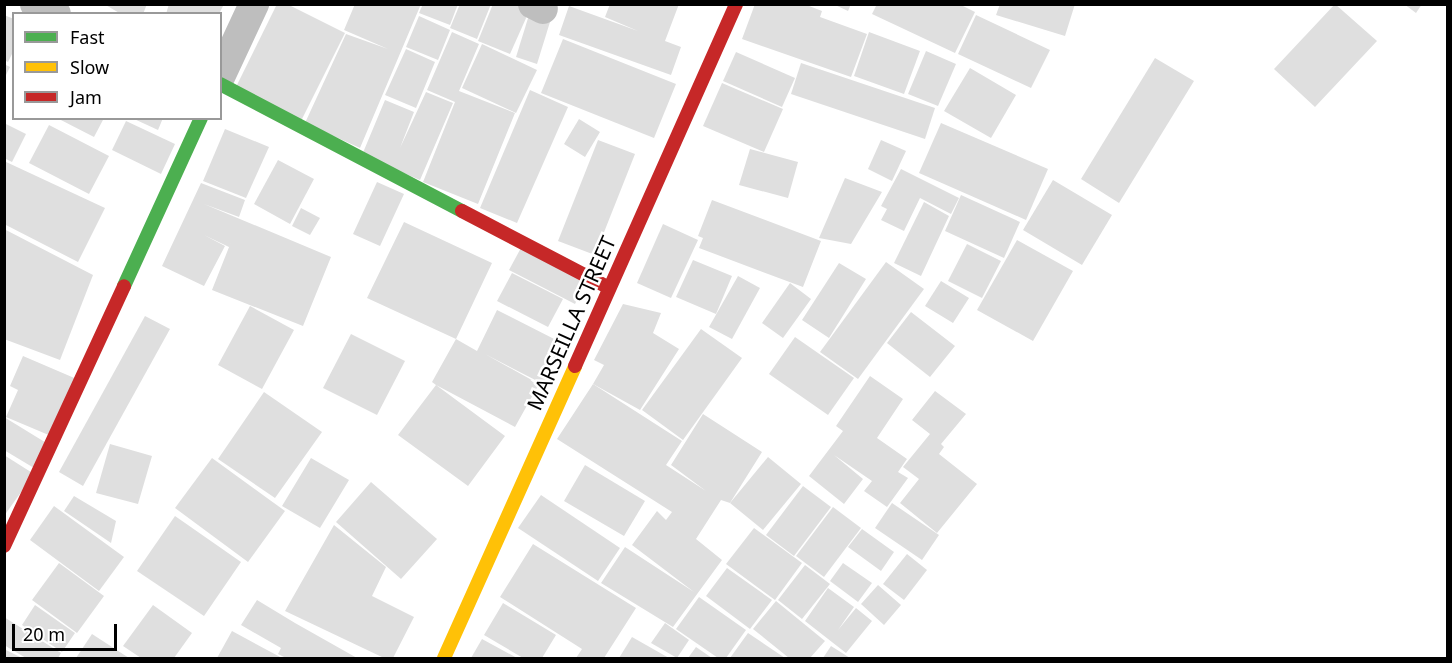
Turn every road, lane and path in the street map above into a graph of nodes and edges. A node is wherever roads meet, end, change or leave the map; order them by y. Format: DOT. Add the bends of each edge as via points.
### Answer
graph roads {
  1 [pos="36,4"];
  2 [pos="254,4"];
  3 [pos="736,4"];
  4 [pos="52,12"];
  5 [pos="222,73"];
  6 [pos="222,85"];
  7 [pos="200,120"];
  8 [pos="609,288"];
  9 [pos="4,546"];
  10 [pos="444,658"];
  1 -- 4 [label="street"];
  2 -- 5 [label="street"];
  3 -- 8 [label="street, MARSEILLA STREET"];
  6 -- 8 [label="street"];
  7 -- 9 [label="street"];
  8 -- 10 [label="street, MARSEILLA STREET"];
}
